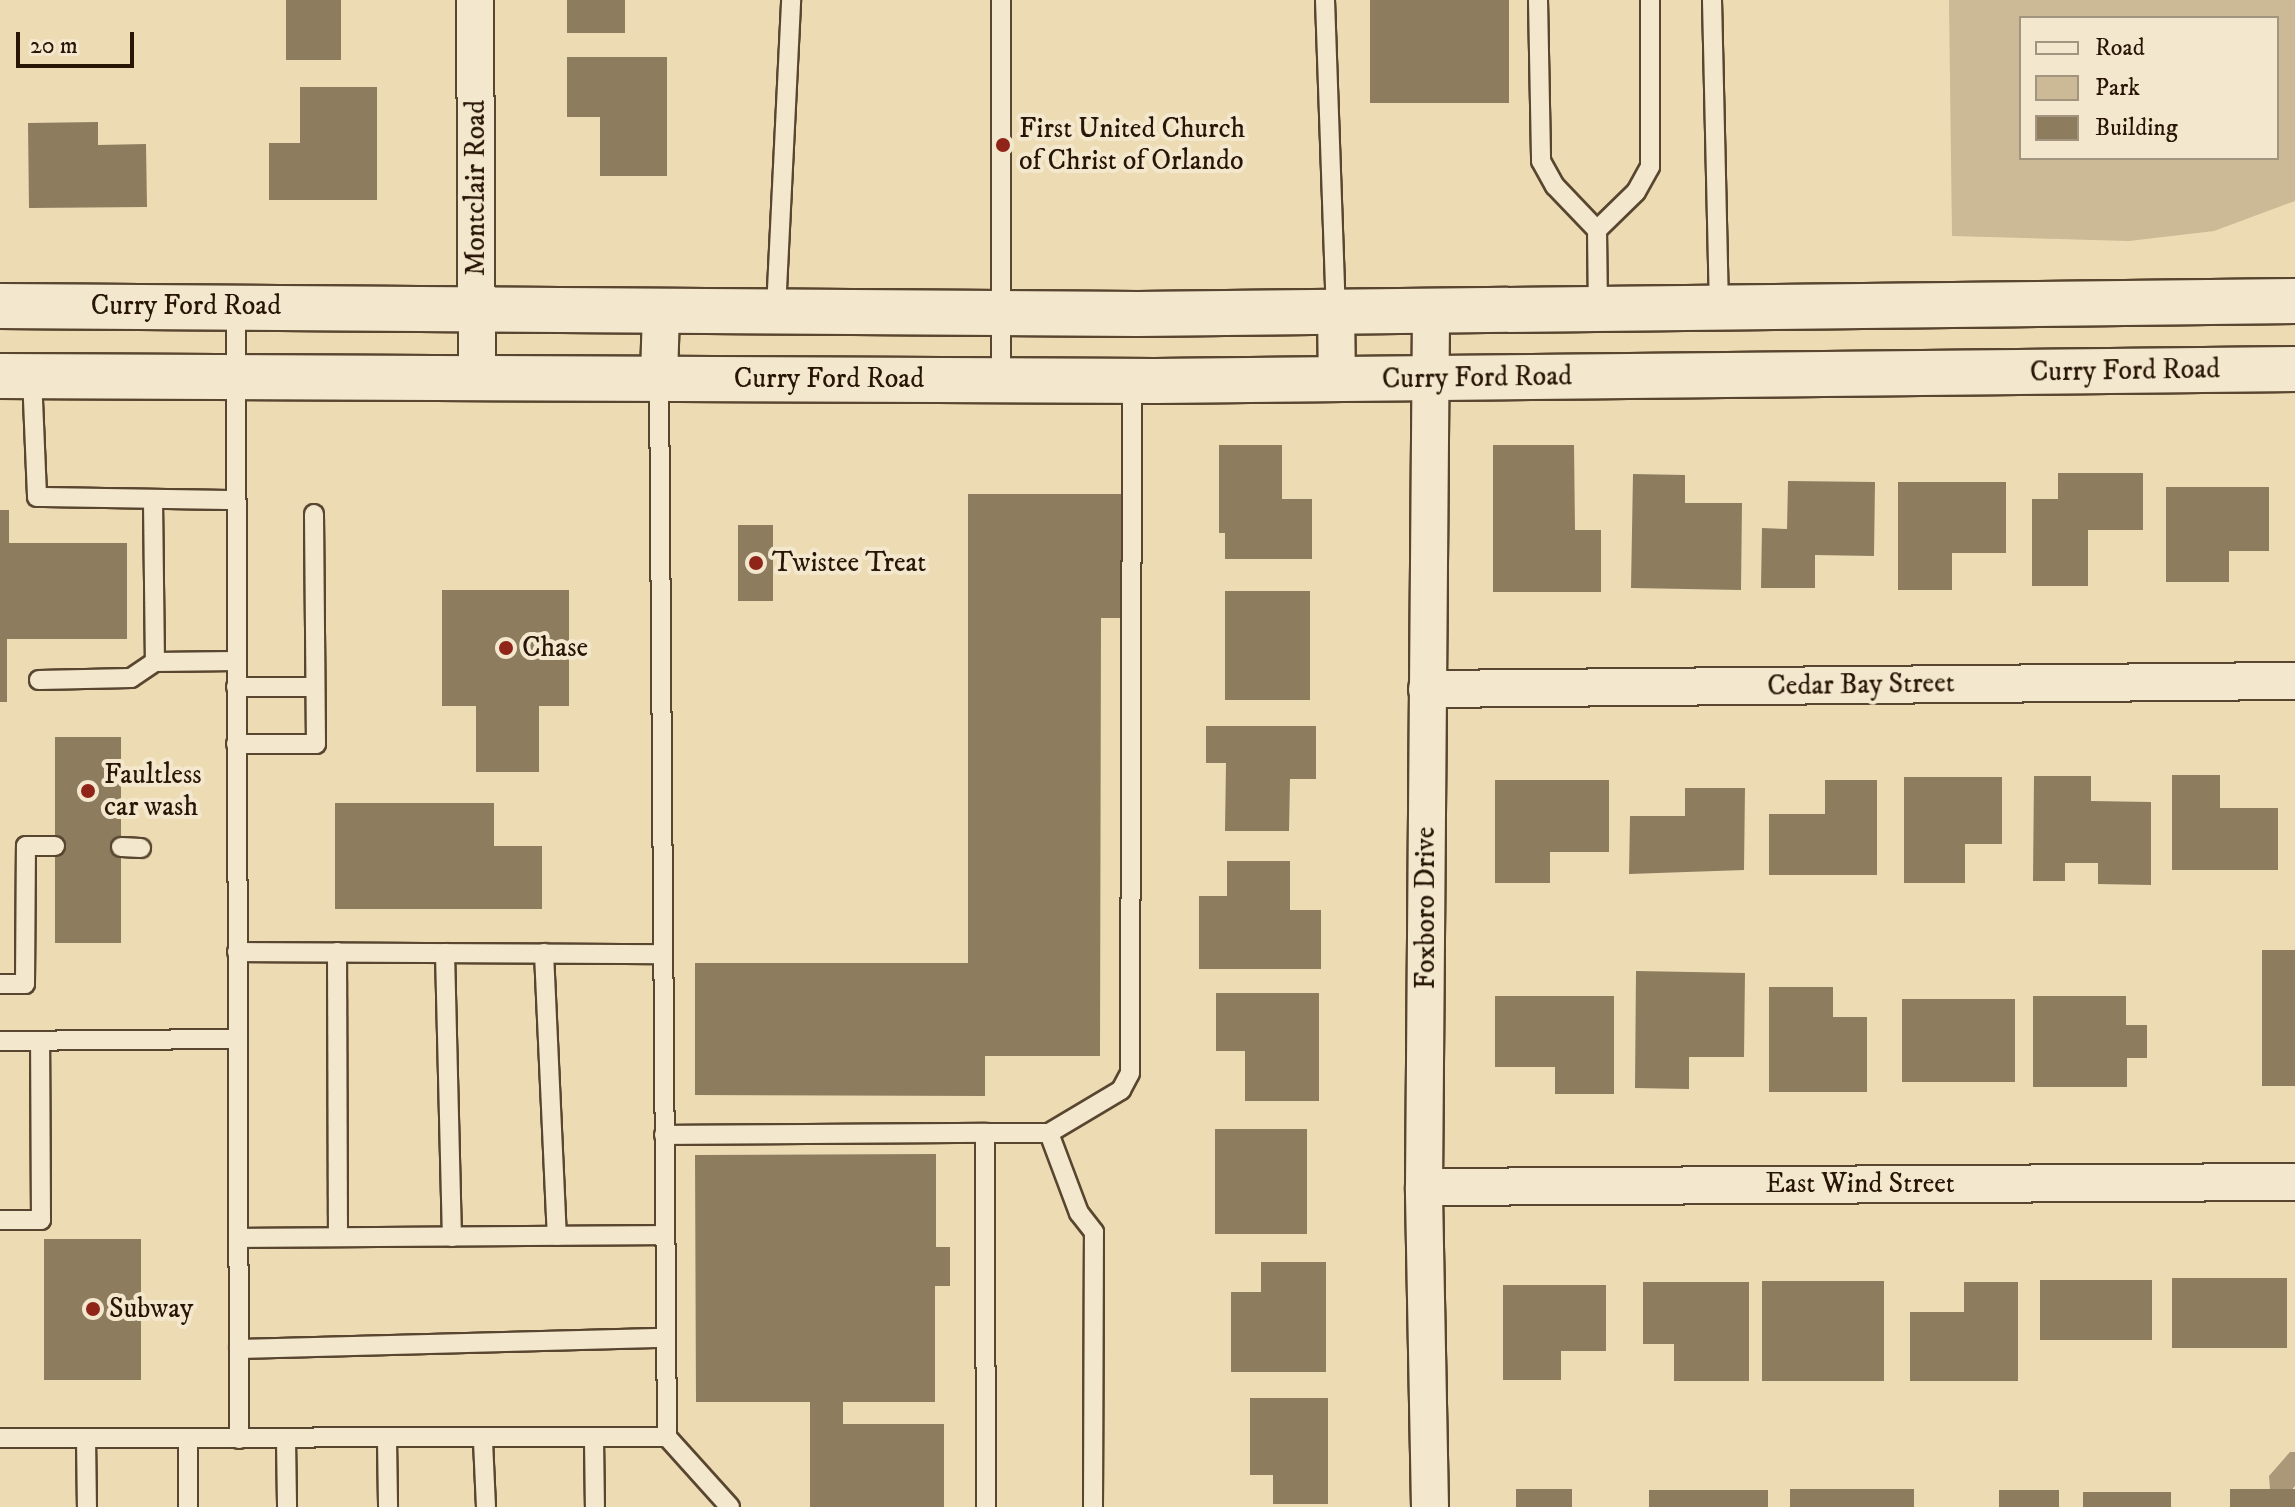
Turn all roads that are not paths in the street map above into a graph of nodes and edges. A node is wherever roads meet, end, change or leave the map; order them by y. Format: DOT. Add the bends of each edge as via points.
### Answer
graph roads {
  1 [pos="475,0"];
  2 [pos="791,0"];
  3 [pos="1001,0"];
  4 [pos="1325,0"];
  5 [pos="1538,0"];
  6 [pos="1650,0"];
  7 [pos="1712,0"];
  8 [pos="1597,230"];
  9 [pos="2295,301"];
  10 [pos="0,306"];
  11 [pos="236,306"];
  12 [pos="1719,307"];
  13 [pos="1598,308"];
  14 [pos="477,309"];
  15 [pos="661,309"];
  16 [pos="1431,309"];
  17 [pos="776,310"];
  18 [pos="1336,311"];
  19 [pos="1000,313"];
  20 [pos="2295,369"];
  21 [pos="235,374"];
  22 [pos="16,376"];
  23 [pos="477,376"];
  24 [pos="659,378"];
  25 [pos="1431,378"];
  26 [pos="1337,379"];
  27 [pos="1001,380"];
  28 [pos="1132,381"];
  29 [pos="235,500"];
  30 [pos="153,501"];
  31 [pos="314,514"];
  32 [pos="236,661"];
  33 [pos="155,662"];
  34 [pos="39,680"];
  35 [pos="2295,681"];
  36 [pos="236,687"];
  37 [pos="315,687"];
  38 [pos="1427,689"];
  39 [pos="236,744"];
  40 [pos="55,846"];
  41 [pos="121,847"];
  42 [pos="141,848"];
  43 [pos="237,952"];
  44 [pos="337,952"];
  45 [pos="445,953"];
  46 [pos="544,953"];
  47 [pos="663,954"];
  48 [pos="0,984"];
  49 [pos="237,1039"];
  50 [pos="0,1041"];
  51 [pos="40,1041"];
  52 [pos="985,1133"];
  53 [pos="1049,1133"];
  54 [pos="664,1135"];
  55 [pos="2295,1182"];
  56 [pos="1424,1187"];
  57 [pos="0,1220"];
  58 [pos="665,1235"];
  59 [pos="557,1236"];
  60 [pos="338,1237"];
  61 [pos="452,1237"];
  62 [pos="238,1238"];
  63 [pos="666,1338"];
  64 [pos="239,1349"];
  65 [pos="667,1437"];
  66 [pos="0,1438"];
  67 [pos="86,1438"];
  68 [pos="188,1439"];
  69 [pos="239,1439"];
  70 [pos="594,1439"];
  71 [pos="286,1440"];
  72 [pos="387,1440"];
  73 [pos="483,1441"];
  74 [pos="87,1507"];
  75 [pos="188,1507"];
  76 [pos="287,1507"];
  77 [pos="388,1507"];
  78 [pos="486,1507"];
  79 [pos="595,1507"];
  80 [pos="730,1507"];
  81 [pos="986,1507"];
  82 [pos="1093,1507"];
  83 [pos="1430,1507"];
  1 -- 14 [label="street, Montclair Road"];
  2 -- 17 [label="lane"];
  3 -- 19 [label="lane"];
  4 -- 18 [label="lane"];
  5 -- 8 [label="lane" via="1541,161 1555,186"];
  6 -- 8 [label="lane" via="1650,167 1636,192"];
  7 -- 12 [label="lane"];
  8 -- 13 [label="lane"];
  9 -- 12 [label="main road, Curry Ford Road"];
  10 -- 11 [label="main road, Curry Ford Road"];
  11 -- 14 [label="main road, Curry Ford Road"];
  11 -- 21 [label="lane"];
  12 -- 13 [label="main road, Curry Ford Road"];
  13 -- 16 [label="main road, Curry Ford Road"];
  14 -- 15 [label="main road, Curry Ford Road"];
  14 -- 23 [label="street, Montclair Road"];
  15 -- 17 [label="main road, Curry Ford Road"];
  15 -- 24 [label="street"];
  16 -- 18 [label="main road, Curry Ford Road"];
  16 -- 25 [label="street, Foxboro Drive"];
  17 -- 19 [label="main road, Curry Ford Road"];
  18 -- 19 [label="main road, Curry Ford Road"];
  18 -- 26 [label="street"];
  19 -- 27 [label="lane"];
  20 -- 25 [label="main road, Curry Ford Road"];
  21 -- 22 [label="main road, Curry Ford Road"];
  21 -- 23 [label="main road, Curry Ford Road"];
  21 -- 29 [label="lane"];
  22 -- 30 [label="lane" via="37,497"];
  23 -- 24 [label="main road, Curry Ford Road"];
  24 -- 27 [label="main road, Curry Ford Road"];
  24 -- 47 [label="lane"];
  25 -- 26 [label="main road, Curry Ford Road"];
  25 -- 38 [label="street, Foxboro Drive"];
  26 -- 28 [label="main road, Curry Ford Road"];
  27 -- 28 [label="main road, Curry Ford Road"];
  28 -- 53 [label="lane" via="1130,1073 1121,1090"];
  29 -- 30 [label="lane"];
  29 -- 32 [label="lane"];
  30 -- 33 [label="lane"];
  31 -- 37 [label="lane"];
  32 -- 33 [label="lane"];
  32 -- 36 [label="lane"];
  33 -- 34 [label="lane" via="131,678"];
  35 -- 38 [label="street, Cedar Bay Street"];
  36 -- 37 [label="lane"];
  36 -- 39 [label="lane"];
  37 -- 39 [label="lane" via="316,744"];
  38 -- 56 [label="street, Foxboro Drive"];
  39 -- 43 [label="lane"];
  40 -- 48 [label="lane" via="26,846 25,984"];
  41 -- 42 [label="lane"];
  43 -- 44 [label="lane"];
  43 -- 49 [label="lane"];
  44 -- 45 [label="lane"];
  44 -- 60 [label="lane"];
  45 -- 46 [label="lane"];
  45 -- 61 [label="lane"];
  46 -- 47 [label="lane"];
  46 -- 59 [label="lane"];
  47 -- 54 [label="lane"];
  49 -- 51 [label="lane"];
  49 -- 62 [label="lane"];
  50 -- 51 [label="lane"];
  51 -- 57 [label="lane" via="41,1220"];
  52 -- 53 [label="lane"];
  52 -- 54 [label="lane"];
  52 -- 81 [label="lane"];
  53 -- 82 [label="lane" via="1079,1213 1094,1232"];
  54 -- 58 [label="lane"];
  55 -- 56 [label="street, East Wind Street"];
  56 -- 83 [label="street, Foxboro Drive"];
  58 -- 59 [label="lane"];
  58 -- 63 [label="lane"];
  59 -- 61 [label="lane"];
  60 -- 61 [label="lane"];
  60 -- 62 [label="lane"];
  62 -- 64 [label="lane"];
  63 -- 64 [label="lane"];
  63 -- 65 [label="lane"];
  64 -- 69 [label="lane"];
  65 -- 70 [label="lane"];
  65 -- 80 [label="lane"];
  66 -- 67 [label="lane"];
  67 -- 68 [label="lane"];
  67 -- 74 [label="lane"];
  68 -- 69 [label="lane"];
  68 -- 75 [label="lane"];
  69 -- 71 [label="lane"];
  70 -- 73 [label="lane"];
  70 -- 79 [label="lane"];
  71 -- 72 [label="lane"];
  71 -- 76 [label="lane"];
  72 -- 73 [label="lane"];
  72 -- 77 [label="lane"];
  73 -- 78 [label="lane"];
}
